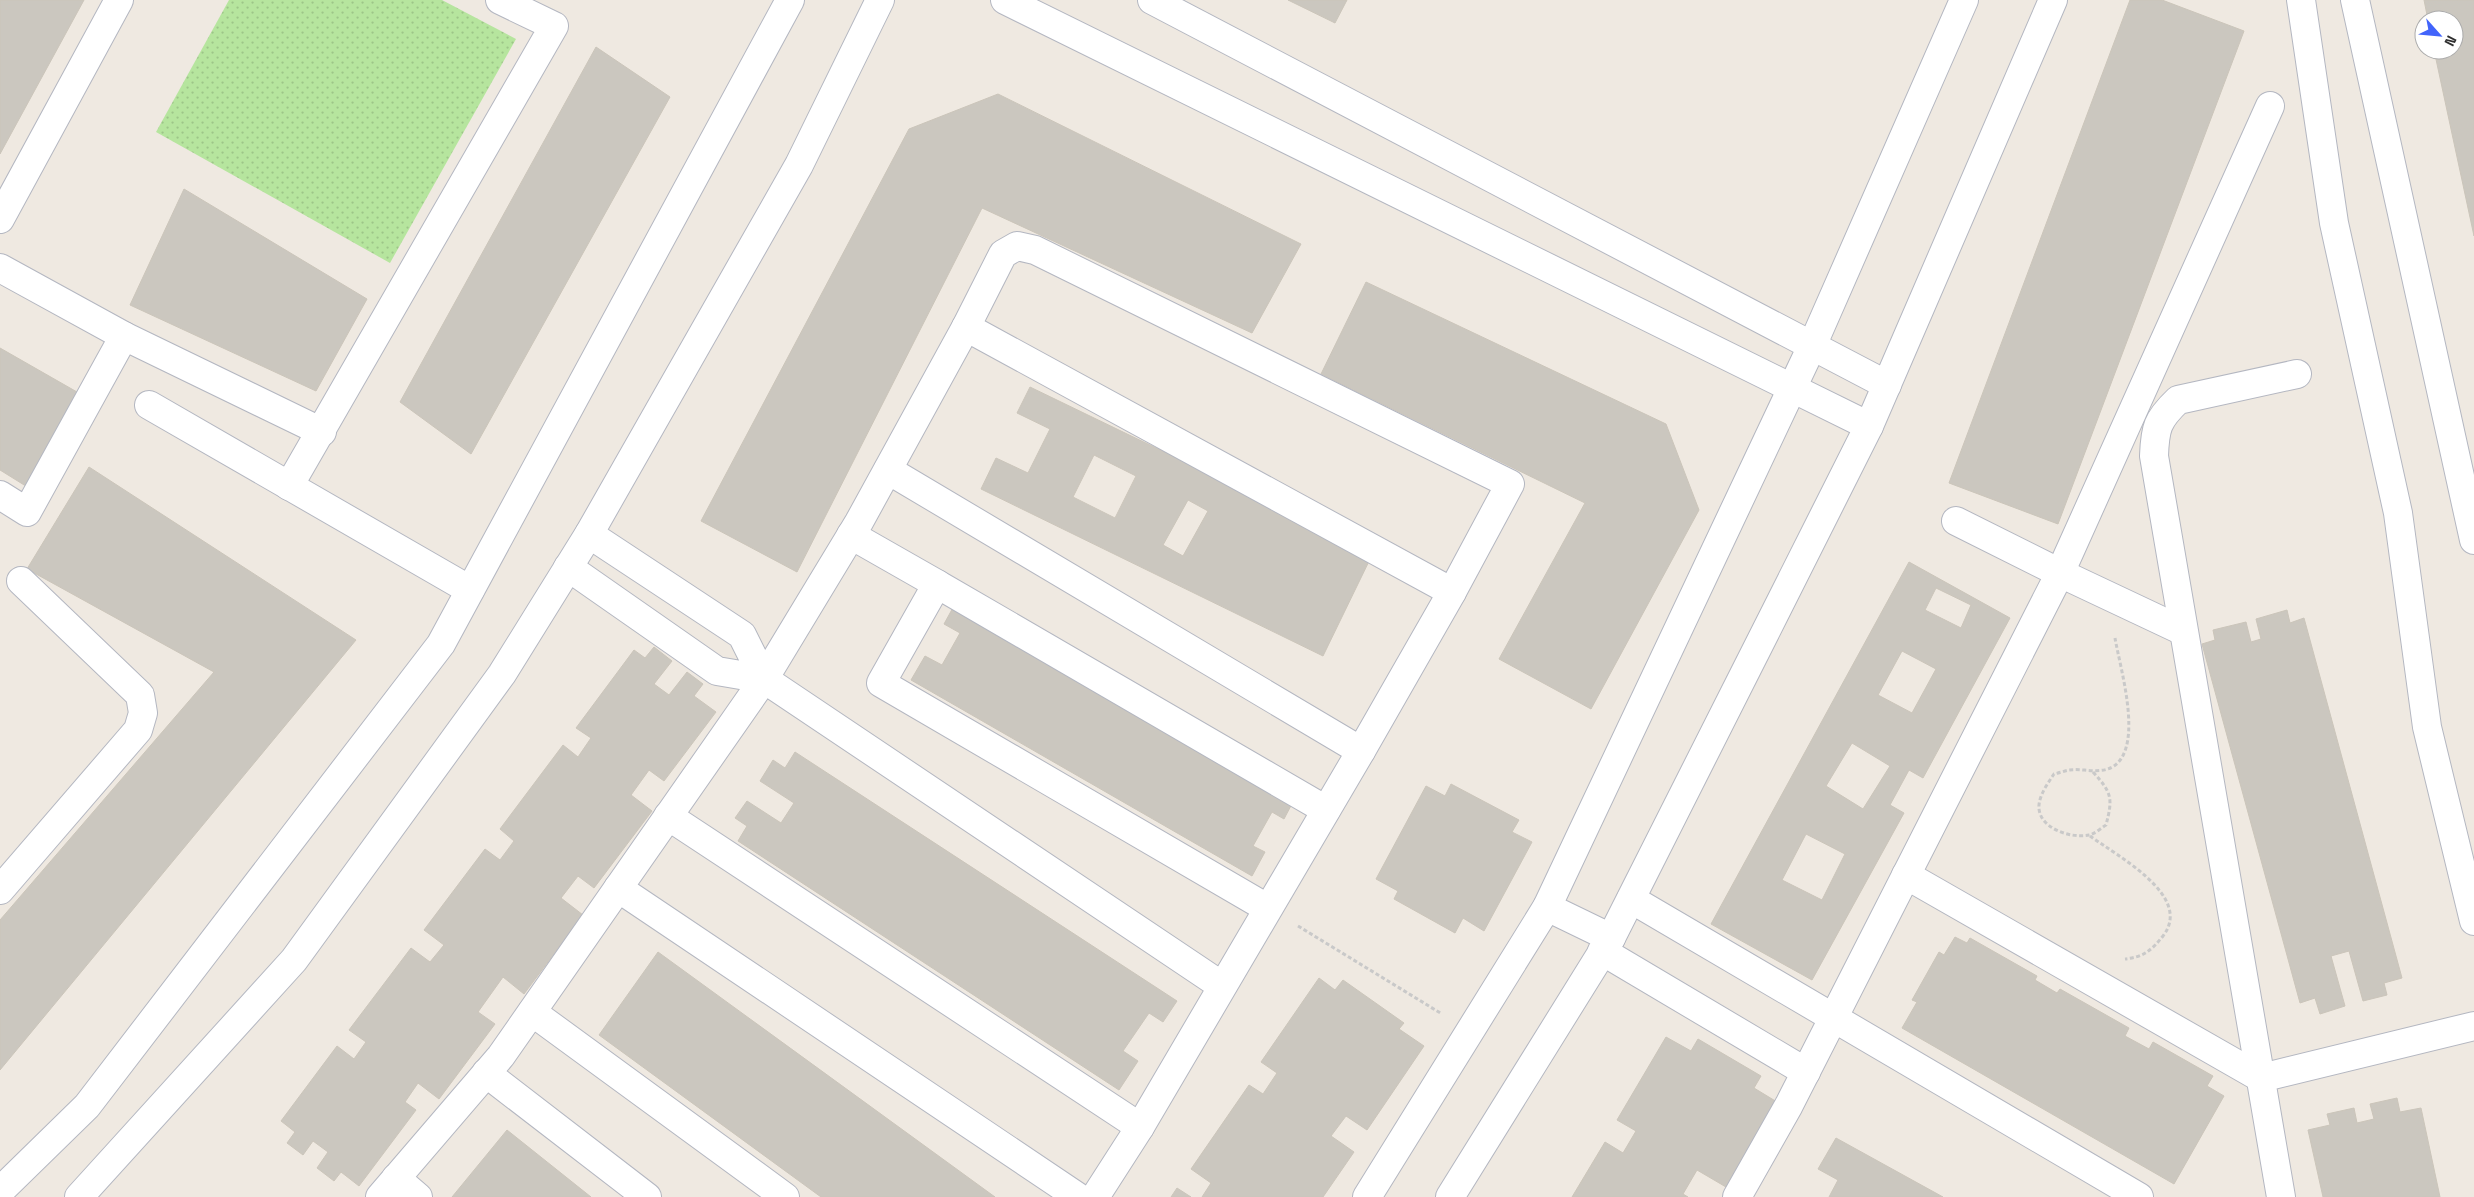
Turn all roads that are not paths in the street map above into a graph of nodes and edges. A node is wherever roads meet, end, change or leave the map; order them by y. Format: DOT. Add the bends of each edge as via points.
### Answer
graph roads {
  1 [pos="118,0"];
  2 [pos="500,0"];
  3 [pos="790,0"];
  4 [pos="880,0"];
  5 [pos="1005,0"];
  6 [pos="1152,0"];
  7 [pos="1964,0"];
  8 [pos="2053,0"];
  9 [pos="2301,0"];
  10 [pos="2355,0"];
  11 [pos="2270,106"];
  12 [pos="0,219"];
  13 [pos="0,268"];
  14 [pos="966,327"];
  15 [pos="124,336"];
  16 [pos="1812,346"];
  17 [pos="2297,374"];
  18 [pos="1886,385"];
  19 [pos="1792,388"];
  20 [pos="149,405"];
  21 [pos="1869,426"];
  22 [pos="322,432"];
  23 [pos="888,470"];
  24 [pos="289,486"];
  25 [pos="0,496"];
  26 [pos="1956,521"];
  27 [pos="589,534"];
  28 [pos="851,535"];
  29 [pos="2474,540"];
  30 [pos="568,567"];
  31 [pos="2060,573"];
  32 [pos="20,581"];
  33 [pos="937,584"];
  34 [pos="470,590"];
  35 [pos="1452,592"];
  36 [pos="2184,631"];
  37 [pos="764,678"];
  38 [pos="1361,751"];
  39 [pos="1326,810"];
  40 [pos="668,816"];
  41 [pos="1906,875"];
  42 [pos="618,888"];
  43 [pos="0,890"];
  44 [pos="1631,899"];
  45 [pos="1546,907"];
  46 [pos="1267,908"];
  47 [pos="2474,921"];
  48 [pos="1606,945"];
  49 [pos="1222,986"];
  50 [pos="532,1012"];
  51 [pos="1833,1019"];
  52 [pos="2474,1026"];
  53 [pos="1806,1072"];
  54 [pos="486,1073"];
  55 [pos="2260,1078"];
  56 [pos="1140,1126"];
  57 [pos="388,1188"];
  58 [pos="0,1191"];
  59 [pos="80,1197"];
  60 [pos="418,1197"];
  61 [pos="647,1197"];
  62 [pos="785,1197"];
  63 [pos="1078,1197"];
  64 [pos="1095,1197"];
  65 [pos="1367,1197"];
  66 [pos="1450,1197"];
  67 [pos="1737,1197"];
  68 [pos="2139,1197"];
  69 [pos="2281,1197"];
  1 -- 12 [label="street"];
  2 -- 22 [label="street" via="554,26"];
  3 -- 34 [label="street"];
  4 -- 27 [label="street" via="798,165"];
  5 -- 19 [label="street"];
  6 -- 16 [label="street"];
  7 -- 16 [label="street"];
  8 -- 18 [label="street"];
  9 -- 47 [label="street" via="2334,223 2398,513 2427,727"];
  10 -- 29 [label="street"];
  11 -- 31 [label="street"];
  13 -- 15 [label="street"];
  14 -- 23 [label="street"];
  14 -- 35 [label="street"];
  14 -- 35 [label="street" via="1003,254 1017,246 1035,250 1510,484"];
  15 -- 22 [label="street"];
  15 -- 25 [label="street" via="27,512"];
  16 -- 18 [label="street"];
  16 -- 19 [label="street"];
  17 -- 36 [label="street" via="2178,400 2165,413 2154,432 2154,456"];
  18 -- 21 [label="street"];
  19 -- 21 [label="street"];
  19 -- 45 [label="street"];
  20 -- 24 [label="street"];
  21 -- 44 [label="street"];
  22 -- 24 [label="street"];
  23 -- 28 [label="street"];
  23 -- 38 [label="street"];
  24 -- 34 [label="street"];
  26 -- 31 [label="street"];
  27 -- 30 [label="street"];
  27 -- 37 [label="street" via="742,635"];
  28 -- 33 [label="street"];
  28 -- 37 [label="street"];
  30 -- 37 [label="street" via="717,671"];
  30 -- 59 [label="street" via="502,674 294,960"];
  31 -- 36 [label="street"];
  31 -- 41 [label="street"];
  32 -- 43 [label="street" via="140,696 143,713 138,730"];
  33 -- 39 [label="street"];
  33 -- 46 [label="street" via="881,683"];
  34 -- 58 [label="street" via="441,644 87,1106"];
  35 -- 38 [label="street"];
  36 -- 55 [label="street"];
  37 -- 40 [label="street"];
  37 -- 49 [label="street"];
  38 -- 39 [label="street"];
  39 -- 46 [label="street"];
  40 -- 42 [label="street"];
  40 -- 56 [label="street"];
  41 -- 51 [label="street"];
  41 -- 55 [label="street"];
  42 -- 50 [label="street"];
  42 -- 63 [label="street"];
  44 -- 48 [label="street"];
  44 -- 51 [label="street"];
  45 -- 48 [label="street"];
  45 -- 65 [label="street"];
  46 -- 49 [label="street"];
  48 -- 53 [label="street"];
  48 -- 66 [label="street"];
  49 -- 56 [label="street"];
  50 -- 54 [label="street"];
  50 -- 62 [label="street"];
  51 -- 53 [label="street"];
  51 -- 68 [label="street"];
  52 -- 55 [label="street"];
  53 -- 67 [label="street"];
  54 -- 57 [label="street"];
  54 -- 61 [label="street"];
  55 -- 69 [label="street"];
  56 -- 64 [label="street"];
  57 -- 60 [label="street"];
}
